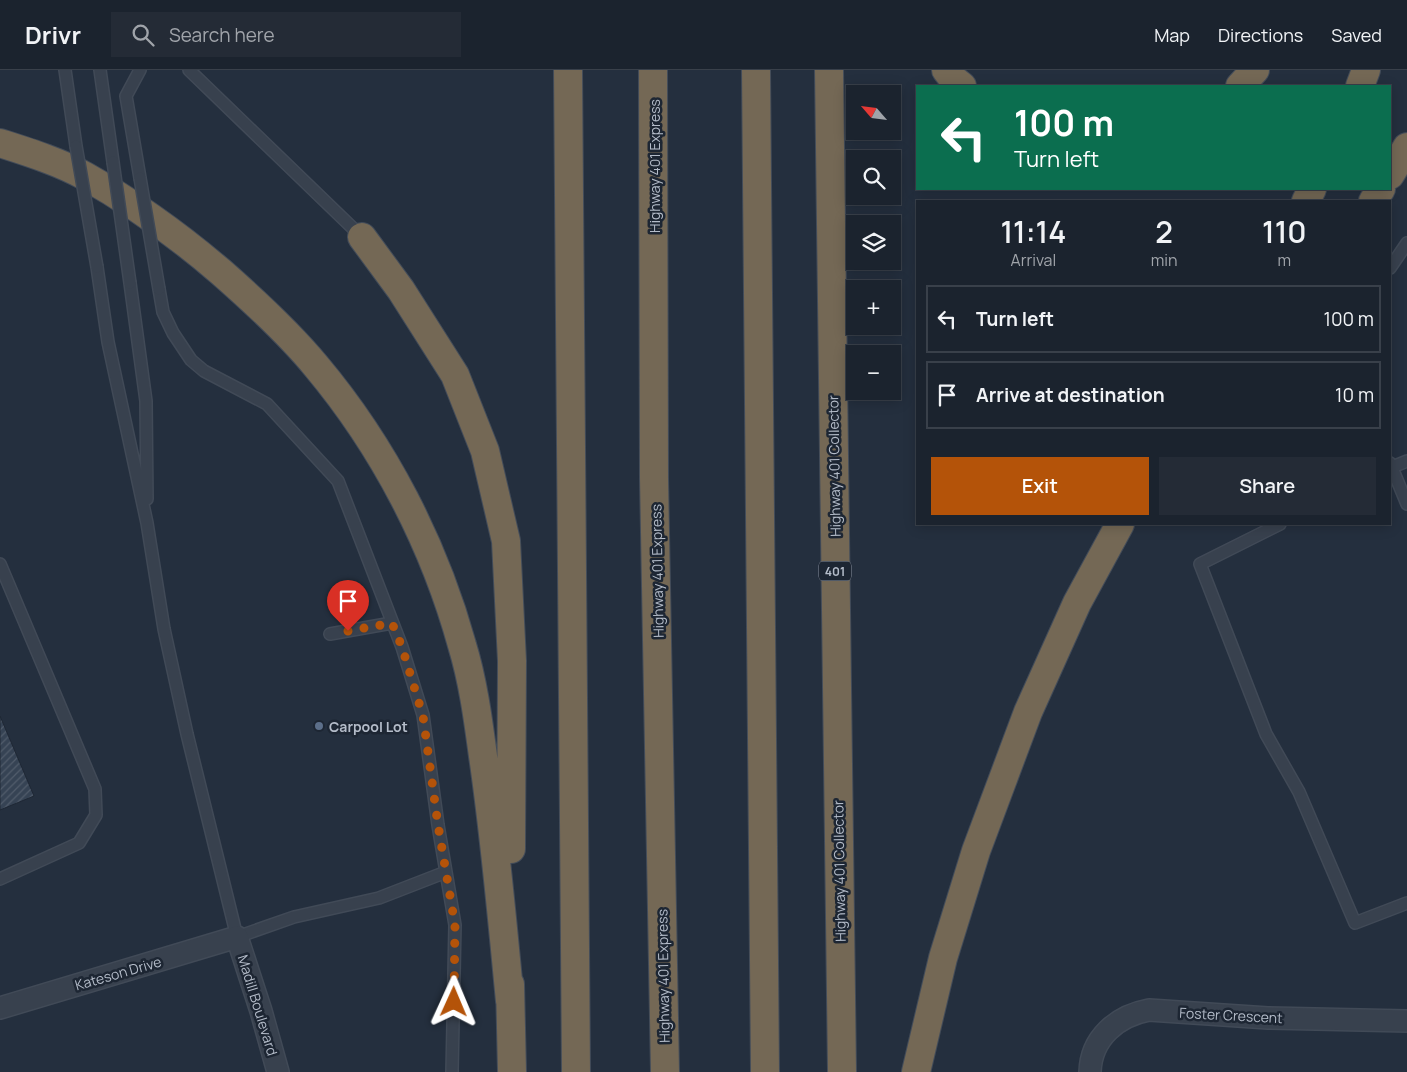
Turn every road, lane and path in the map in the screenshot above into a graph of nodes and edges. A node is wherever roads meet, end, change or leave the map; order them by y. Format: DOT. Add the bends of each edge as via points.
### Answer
graph roads {
  1 [pos="65,70"];
  2 [pos="100,70"];
  3 [pos="140,70"];
  4 [pos="188,70"];
  5 [pos="558,70"];
  6 [pos="568,70"];
  7 [pos="653,70"];
  8 [pos="756,70"];
  9 [pos="828,70"];
  10 [pos="946,70"];
  11 [pos="1255,70"];
  12 [pos="1366,70"];
  13 [pos="961,85"];
  14 [pos="1241,85"];
  15 [pos="1360,85"];
  16 [pos="569,132"];
  17 [pos="0,143"];
  18 [pos="1407,147"];
  19 [pos="1391,173"];
  20 [pos="362,237"];
  21 [pos="1407,243"];
  22 [pos="1391,267"];
  23 [pos="1407,460"];
  24 [pos="1391,466"];
  25 [pos="1407,504"];
  26 [pos="147,523"];
  27 [pos="1119,525"];
  28 [pos="1278,525"];
  29 [pos="0,564"];
  30 [pos="392,623"];
  31 [pos="330,634"];
  32 [pos="446,872"];
  33 [pos="0,879"];
  34 [pos="1407,903"];
  35 [pos="236,938"];
  36 [pos="510,1001"];
  37 [pos="0,1008"];
  38 [pos="1407,1021"];
  39 [pos="278,1072"];
  40 [pos="452,1072"];
  41 [pos="512,1072"];
  42 [pos="576,1072"];
  43 [pos="665,1072"];
  44 [pos="765,1072"];
  45 [pos="842,1072"];
  46 [pos="916,1072"];
  47 [pos="1090,1072"];
  1 -- 26 [label="lane, bridge" via="108,342"];
  2 -- 26 [label="lane, bridge" via="146,401"];
  3 -- 30 [label="lane, bridge" via="126,96 163,312 191,360 204,371 266,404 338,481"];
  4 -- 20 [label="lane"];
  5 -- 16 [label="highway"];
  6 -- 16 [label="highway"];
  7 -- 43 [label="highway, Highway 401 Express" via="654,478"];
  8 -- 44 [label="highway"];
  9 -- 45 [label="highway, Highway 401 Collector / 401"];
  10 -- 13 [label="highway"];
  11 -- 14 [label="highway"];
  12 -- 15 [label="highway"];
  16 -- 42 [label="highway"];
  17 -- 36 [label="highway" via="83,175 142,212 215,267 265,312 315,365 366,433 394,478 418,527 463,646 494,828"];
  18 -- 19 [label="highway"];
  20 -- 36 [label="highway" via="401,290 455,374 484,451 506,541 512,661"];
  21 -- 22 [label="lane"];
  23 -- 24 [label="lane"];
  24 -- 25 [label="lane"];
  26 -- 35 [label="lane" via="164,629"];
  27 -- 46 [label="highway" via="1077,603 1028,712 976,851 943,958"];
  28 -- 34 [label="lane" via="1200,564 1266,734 1299,792 1355,923"];
  29 -- 33 [label="lane" via="95,789 96,815 79,843"];
  30 -- 31 [label="lane"];
  30 -- 32 [label="lane" via="423,716"];
  32 -- 35 [label="lane" via="379,898 294,917"];
  32 -- 40 [label="lane" via="455,925"];
  35 -- 37 [label="street, Kateson Drive"];
  35 -- 39 [label="street, Madill Boulevard"];
  36 -- 41 [label="highway"];
  38 -- 47 [label="street, Foster Crescent" via="1268,1018 1149,1010 1125,1017 1105,1033 1092,1055"];
}
